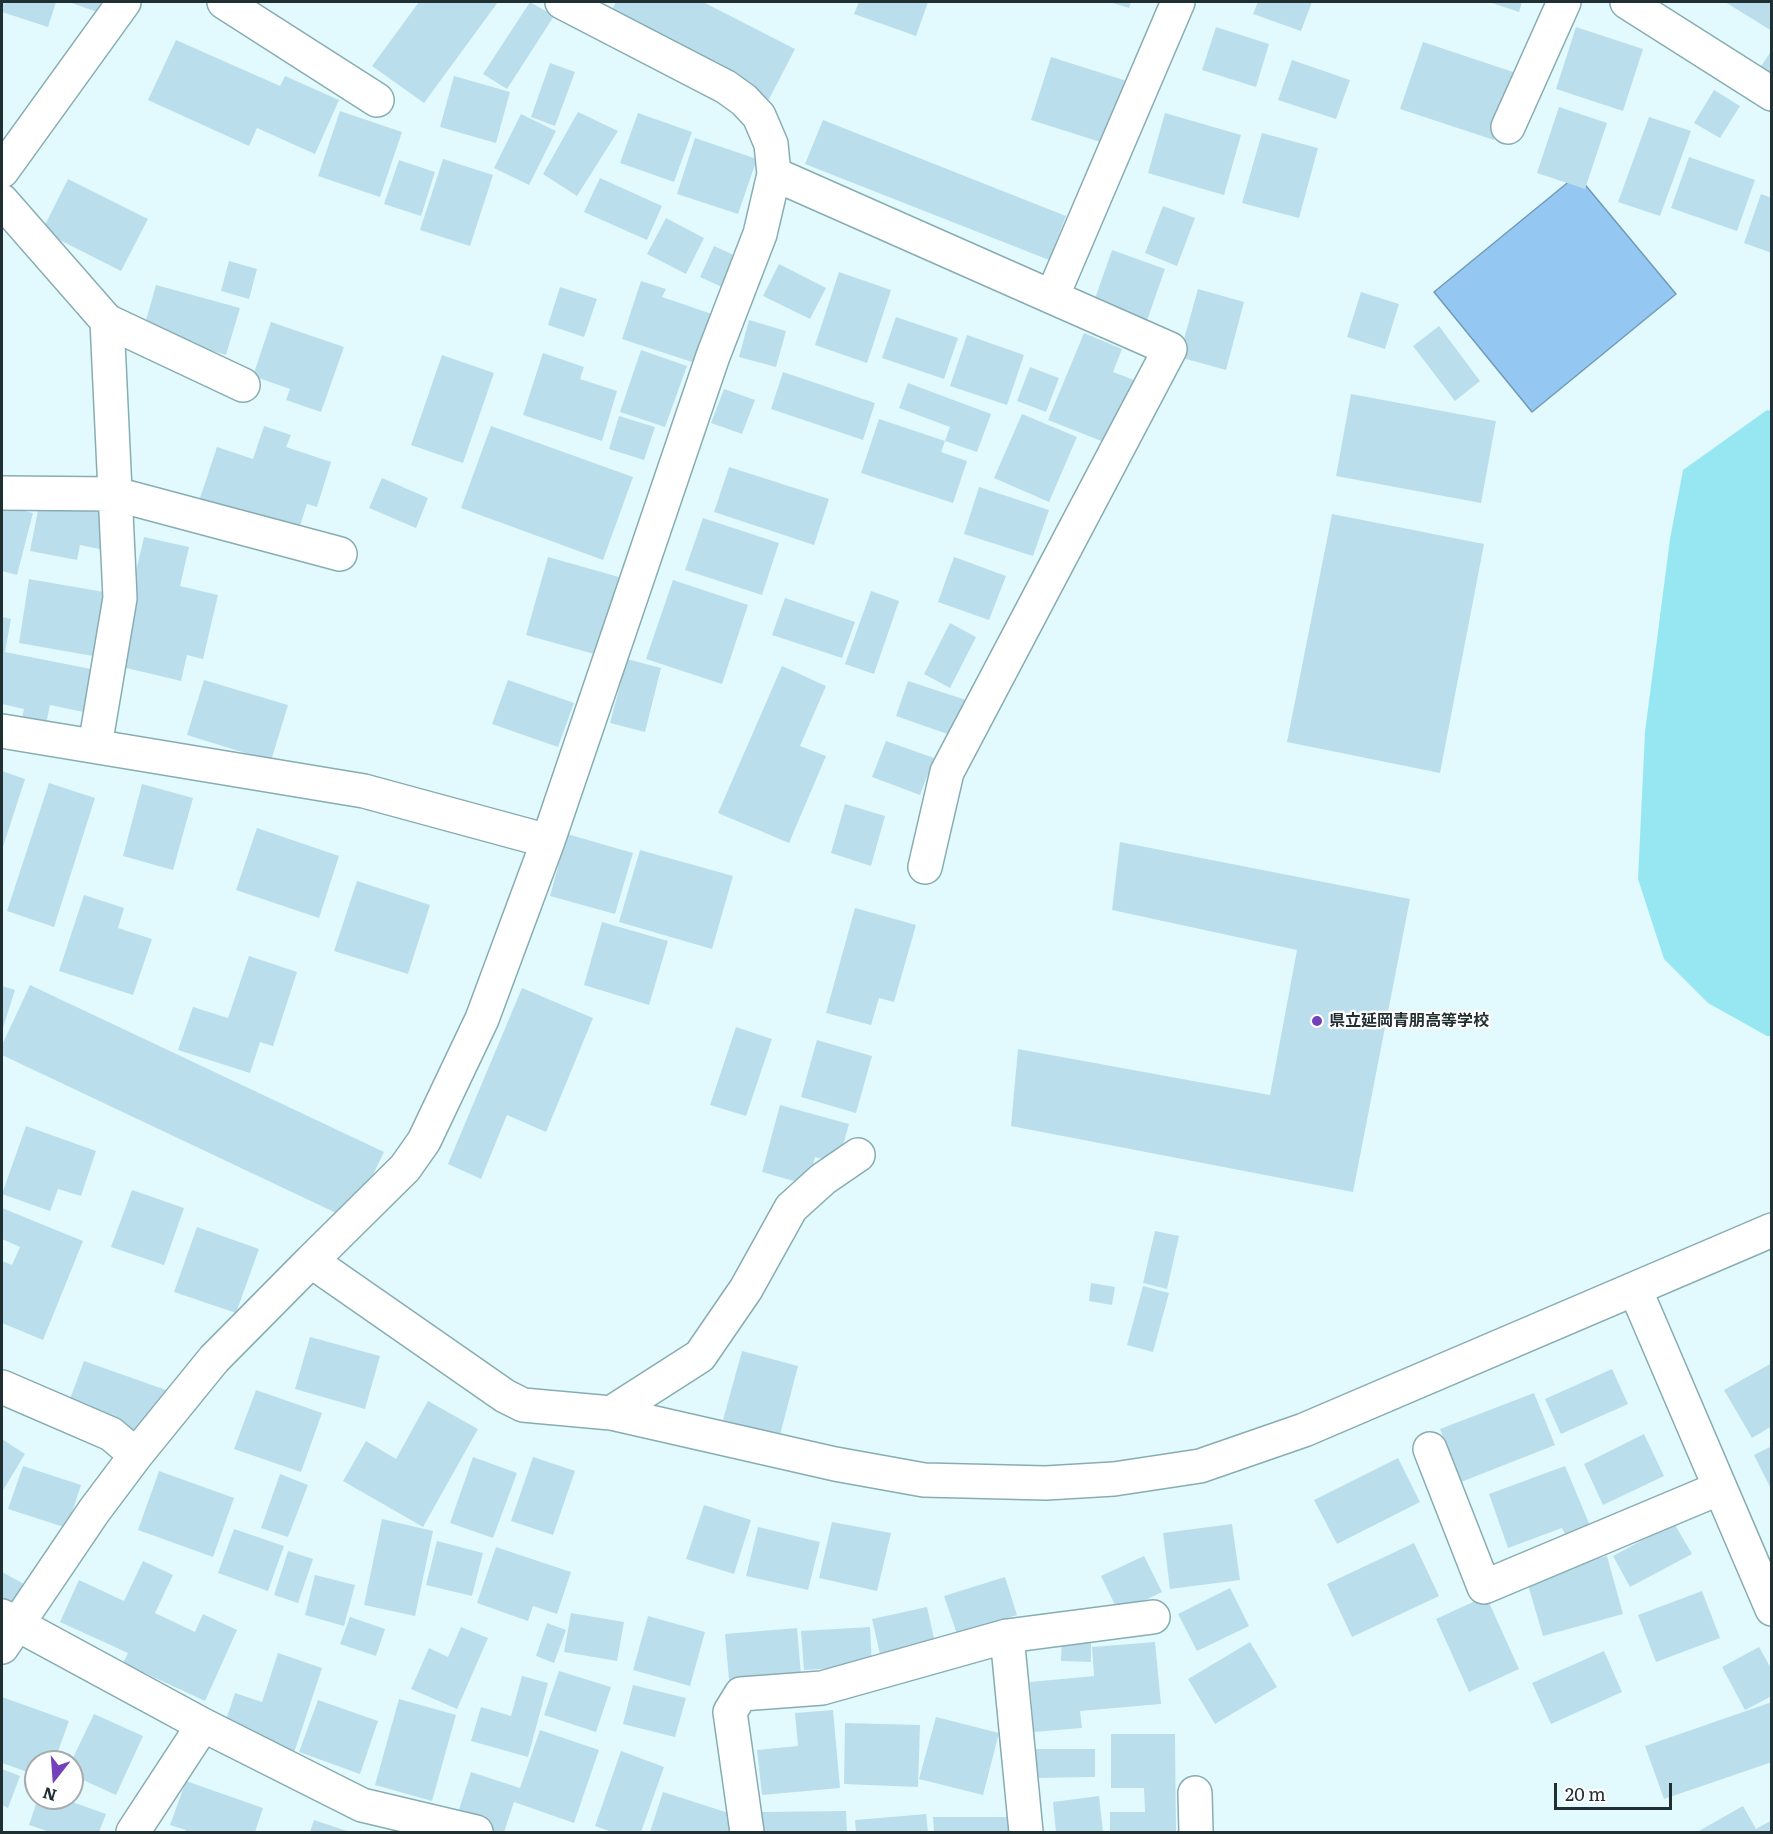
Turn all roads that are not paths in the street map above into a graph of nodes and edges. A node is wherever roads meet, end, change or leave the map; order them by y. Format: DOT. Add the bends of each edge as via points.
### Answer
graph roads {
  1 [pos="124,2"];
  2 [pos="224,2"];
  3 [pos="562,2"];
  4 [pos="1178,2"];
  5 [pos="1564,2"];
  6 [pos="1627,2"];
  7 [pos="1772,94"];
  8 [pos="376,100"];
  9 [pos="1508,127"];
  10 [pos="2,171"];
  11 [pos="774,174"];
  12 [pos="2,201"];
  13 [pos="1052,297"];
  14 [pos="107,321"];
  15 [pos="243,385"];
  16 [pos="2,493"];
  17 [pos="116,494"];
  18 [pos="340,554"];
  19 [pos="2,731"];
  20 [pos="95,746"];
  21 [pos="548,841"];
  22 [pos="925,867"];
  23 [pos="858,1155"];
  24 [pos="1772,1230"];
  25 [pos="311,1261"];
  26 [pos="1635,1289"];
  27 [pos="2,1387"];
  28 [pos="611,1413"];
  29 [pos="1430,1449"];
  30 [pos="136,1455"];
  31 [pos="1720,1488"];
  32 [pos="1772,1609"];
  33 [pos="1153,1617"];
  34 [pos="7,1629"];
  35 [pos="1007,1636"];
  36 [pos="203,1725"];
  37 [pos="1196,1793"];
  38 [pos="133,1833"];
  39 [pos="476,1833"];
  40 [pos="747,1833"];
  41 [pos="1026,1833"];
  42 [pos="1196,1833"];
  1 -- 10 [label="street"];
  2 -- 8 [label="street"];
  3 -- 11 [label="street" via="744,100 759,116 771,144"];
  4 -- 13 [label="street"];
  5 -- 9 [label="street"];
  6 -- 7 [label="street"];
  11 -- 13 [label="street"];
  11 -- 21 [label="street" via="759,234 713,356"];
  12 -- 14 [label="street"];
  13 -- 22 [label="street" via="1170,349 947,772"];
  14 -- 15 [label="street"];
  14 -- 17 [label="street"];
  16 -- 17 [label="street"];
  17 -- 18 [label="street"];
  17 -- 20 [label="street" via="120,598"];
  19 -- 20 [label="street"];
  20 -- 21 [label="street" via="364,791"];
  21 -- 25 [label="street" via="482,1019 424,1141 405,1168"];
  23 -- 28 [label="street" via="791,1208 746,1289 700,1356"];
  24 -- 26 [label="street"];
  25 -- 28 [label="street" via="505,1396 523,1405"];
  25 -- 30 [label="street" via="214,1359"];
  26 -- 28 [label="street" via="1304,1430 1200,1466 1114,1479 1046,1483 924,1480"];
  26 -- 31 [label="street"];
  27 -- 30 [label="street" via="111,1434"];
  29 -- 31 [label="street" via="1484,1587"];
  30 -- 34 [label="street"];
  31 -- 32 [label="street"];
  33 -- 35 [label="street"];
  34 -- 36 [label="street"];
  35 -- 40 [label="street" via="822,1688 741,1694 730,1712"];
  35 -- 41 [label="street"];
  36 -- 38 [label="street"];
  36 -- 39 [label="street" via="362,1805"];
  37 -- 42 [label="street"];
}
